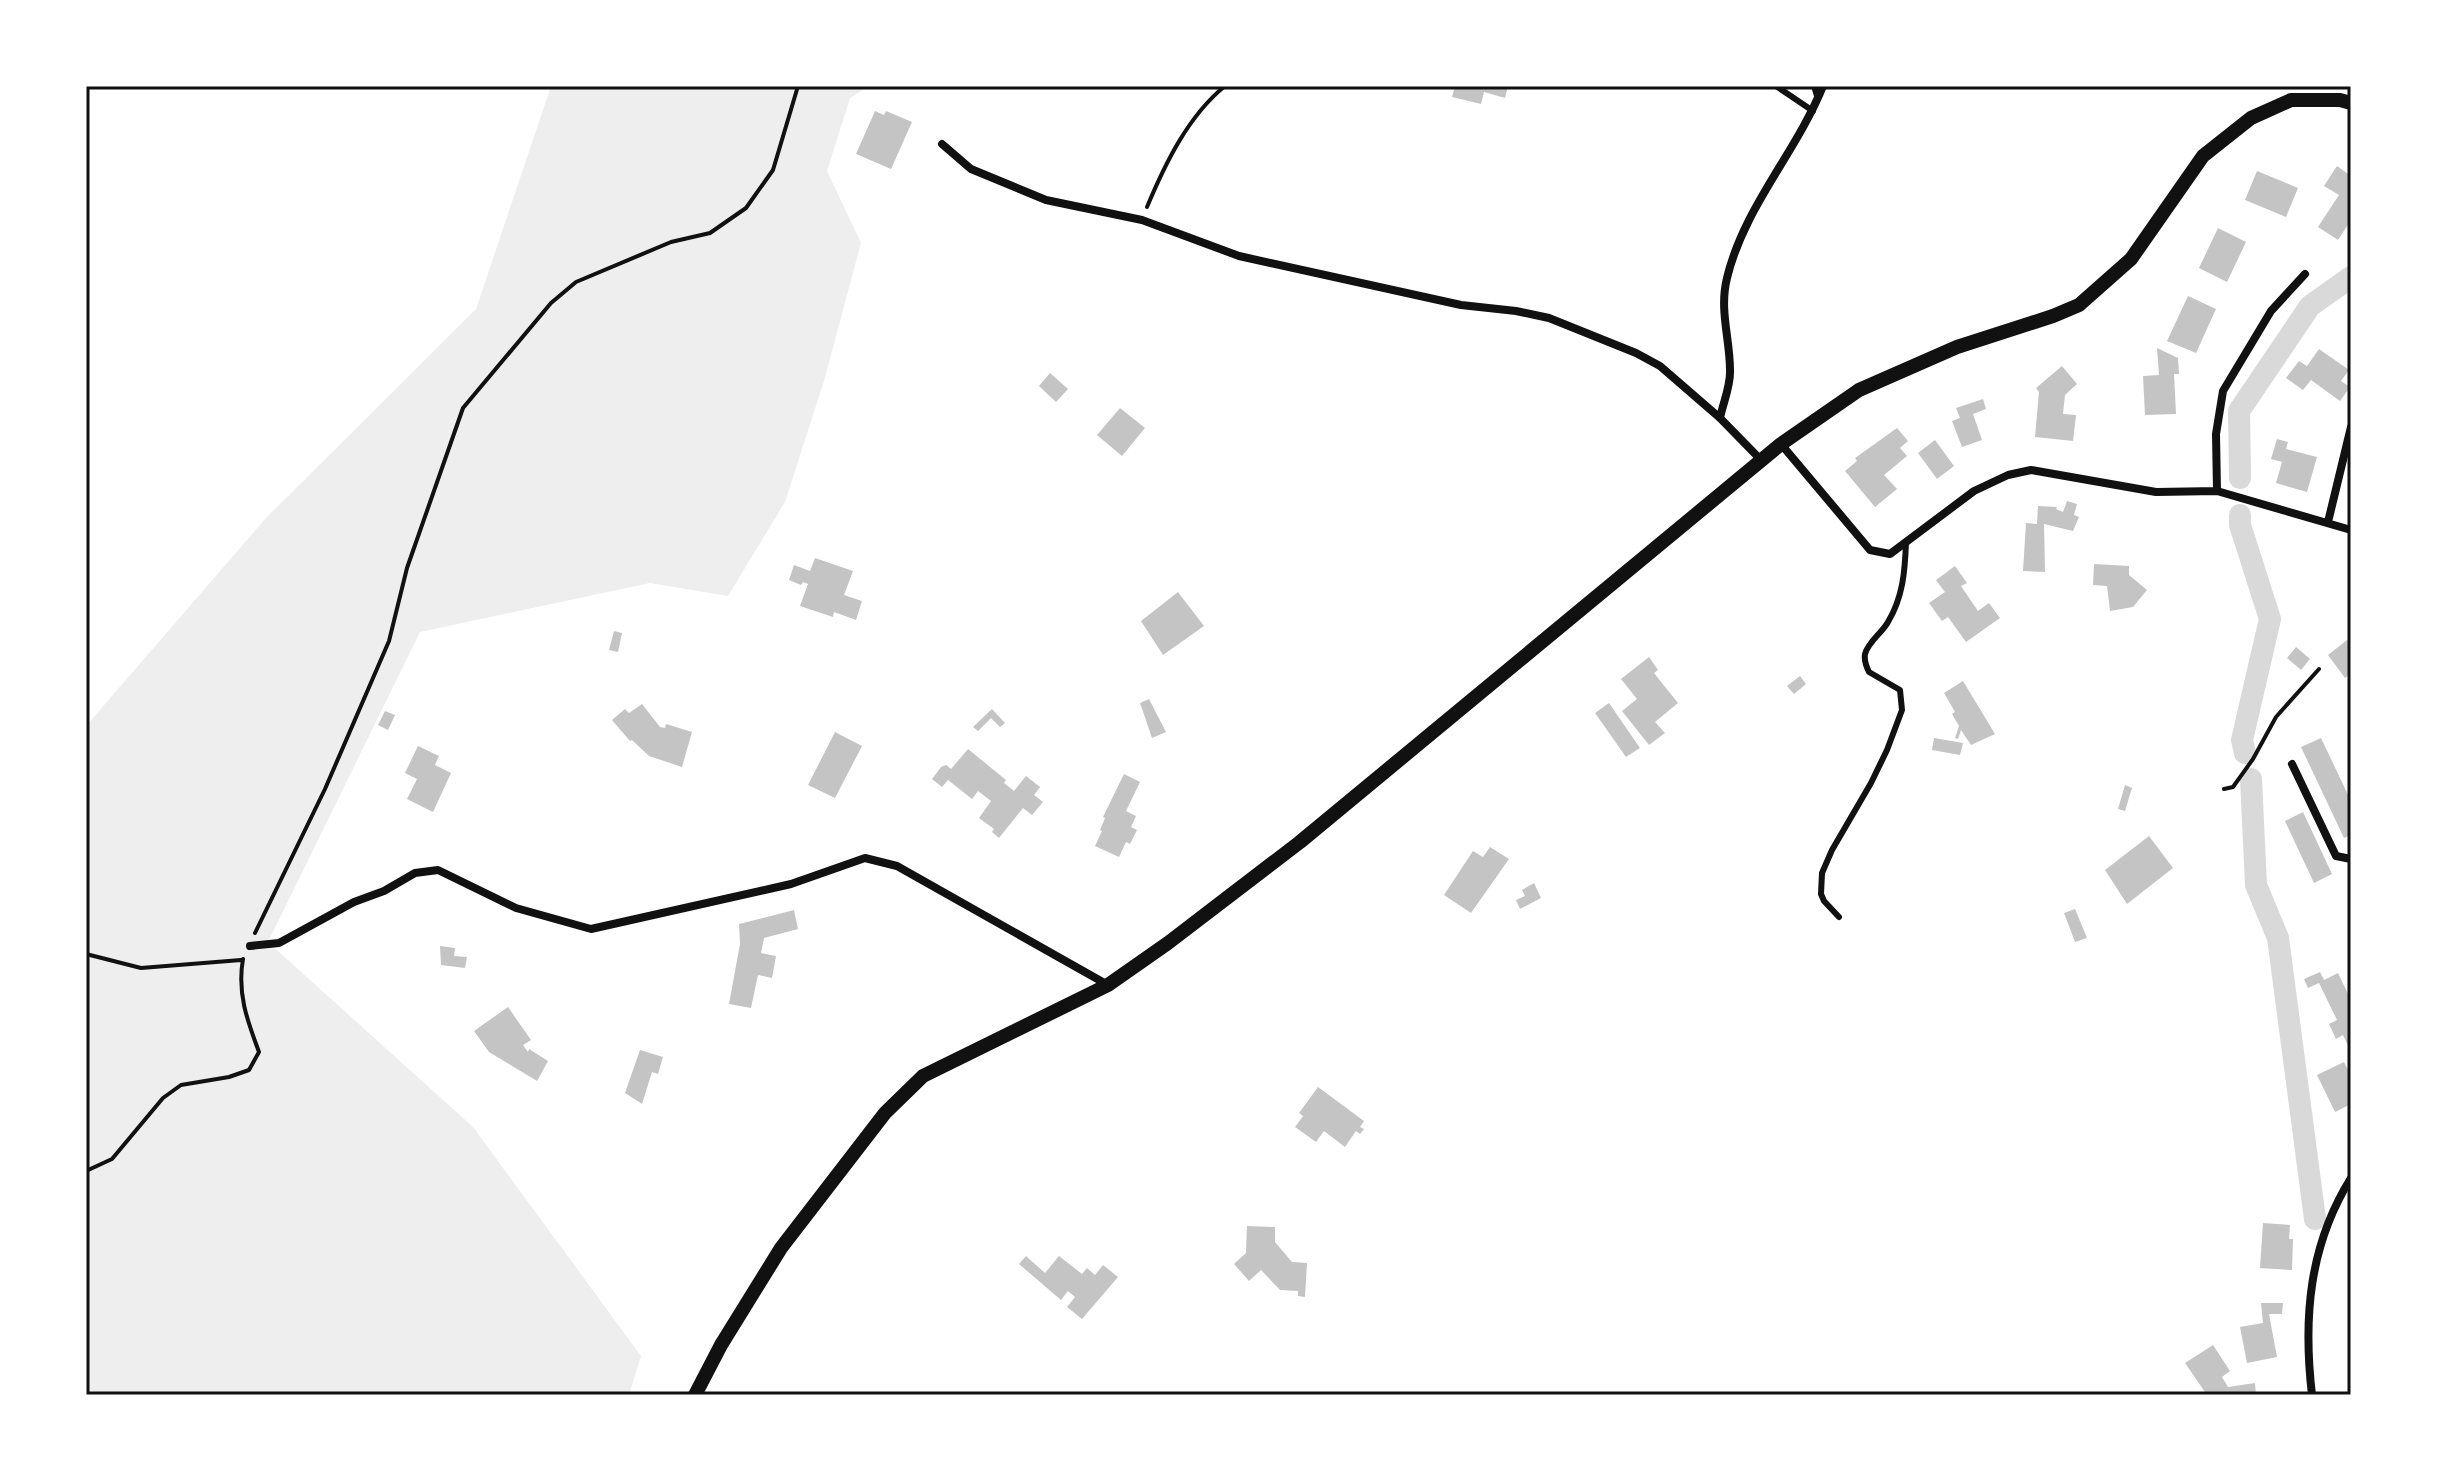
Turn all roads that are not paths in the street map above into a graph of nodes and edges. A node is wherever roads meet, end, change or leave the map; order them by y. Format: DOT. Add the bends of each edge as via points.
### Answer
graph roads {
  1 [pos="1776,86"];
  2 [pos="1814,86"];
  3 [pos="1823,86"];
  4 [pos="1818,99"];
  5 [pos="2351,103"];
  6 [pos="1813,111"];
  7 [pos="942,144"];
  8 [pos="2305,274"];
  9 [pos="1720,418"];
  10 [pos="2351,427"];
  11 [pos="1781,444"];
  12 [pos="1762,461"];
  13 [pos="2217,491"];
  14 [pos="2328,522"];
  15 [pos="2351,530"];
  16 [pos="1906,542"];
  17 [pos="2292,764"];
  18 [pos="2351,859"];
  19 [pos="1839,917"];
  20 [pos="250,946"];
  21 [pos="1108,985"];
  22 [pos="2351,1178"];
  23 [pos="695,1395"];
  24 [pos="2312,1395"];
  1 -- 6 [label="lane"];
  2 -- 4 [label="lane"];
  3 -- 4 [label="street"];
  4 -- 6 [label="street"];
  5 -- 11 [label="street" via="2291,100 2251,118 2203,156 2131,259 2079,305 1957,347 1859,390"];
  6 -- 9 [label="street" via="1738,240 1726,281 1723,317 1731,372"];
  7 -- 9 [label="street" via="971,169 1046,200 1142,220 1239,256 1461,305 1549,318 1660,366"];
  8 -- 13 [label="street" via="2271,311 2223,391 2216,434"];
  9 -- 12 [label="street"];
  10 -- 14 [label="street"];
  11 -- 12 [label="street"];
  11 -- 16 [label="street" via="1870,550 1890,554"];
  12 -- 21 [label="street" via="1300,842"];
  13 -- 14 [label="street"];
  13 -- 16 [label="street" via="2156,492 2031,470 1974,491"];
  14 -- 15 [label="street"];
  16 -- 19 [label="lane" via="1899,598 1864,656 1869,672 1900,690 1902,710 1871,783 1822,873 1824,901"];
  17 -- 18 [label="street" via="2336,856"];
  20 -- 21 [label="street" via="279,943 354,902 427,871 438,870 516,908 591,929 791,884 865,858 897,866"];
  21 -- 23 [label="street" via="923,1076 894,1104 781,1248"];
  22 -- 24 [label="street" via="2332,1208 2310,1288 2307,1348"];
}
